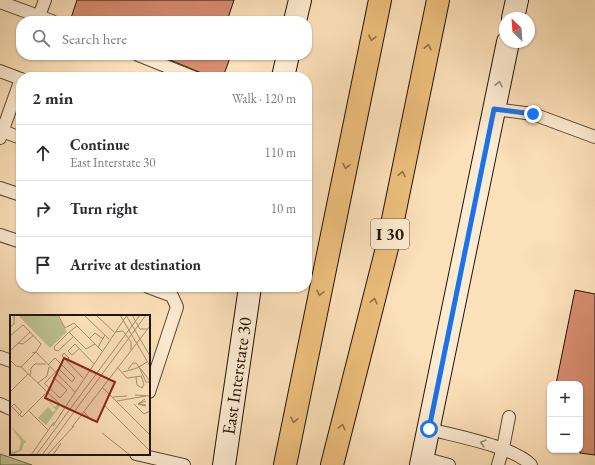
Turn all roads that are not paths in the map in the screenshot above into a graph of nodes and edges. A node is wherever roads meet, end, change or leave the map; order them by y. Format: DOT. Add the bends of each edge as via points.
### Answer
graph roads {
  1 [pos="45,0"];
  2 [pos="300,0"];
  3 [pos="380,0"];
  4 [pos="438,0"];
  5 [pos="517,0"];
  6 [pos="0,2"];
  7 [pos="514,12"];
  8 [pos="39,16"];
  9 [pos="296,16"];
  10 [pos="507,48"];
  11 [pos="150,60"];
  12 [pos="287,60"];
  13 [pos="0,71"];
  14 [pos="180,72"];
  15 [pos="284,72"];
  16 [pos="16,77"];
  17 [pos="16,93"];
  18 [pos="494,109"];
  19 [pos="1,135"];
  20 [pos="16,137"];
  21 [pos="595,137"];
  22 [pos="0,188"];
  23 [pos="16,193"];
  24 [pos="0,235"];
  25 [pos="16,240"];
  26 [pos="161,292"];
  27 [pos="249,292"];
  28 [pos="0,357"];
  29 [pos="10,361"];
  30 [pos="150,389"];
  31 [pos="0,404"];
  32 [pos="10,409"];
  33 [pos="509,417"];
  34 [pos="429,429"];
  35 [pos="503,448"];
  36 [pos="140,455"];
  37 [pos="422,462"];
  38 [pos="184,465"];
  39 [pos="224,465"];
  40 [pos="285,465"];
  41 [pos="332,465"];
  42 [pos="449,465"];
  43 [pos="498,465"];
  44 [pos="531,465"];
  1 -- 8 [label="lane"];
  2 -- 9 [label="main road"];
  3 -- 40 [label="highway, one-way"];
  41 -- 4 [label="highway, I 30, one-way" via="388,244"];
  5 -- 7 [label="main road"];
  6 -- 8 [label="lane"];
  18 -- 10 [label="main road, one-way"];
  11 -- 14 [label="lane"];
  12 -- 15 [label="main road"];
  13 -- 16 [label="lane"];
  17 -- 19 [label="lane"];
  18 -- 21 [label="lane" via="533,114"];
  18 -- 34 [label="main road"];
  19 -- 20 [label="lane"];
  22 -- 23 [label="lane"];
  24 -- 25 [label="lane"];
  26 -- 30 [label="lane" via="172,296 177,307"];
  27 -- 39 [label="main road, East Interstate 30"];
  28 -- 29 [label="lane"];
  31 -- 32 [label="lane"];
  33 -- 35 [label="lane"];
  35 -- 34 [label="lane, one-way"];
  34 -- 37 [label="main road"];
  35 -- 43 [label="lane"];
  35 -- 44 [label="lane" via="525,459"];
  36 -- 38 [label="lane"];
  37 -- 42 [label="lane"];
}
